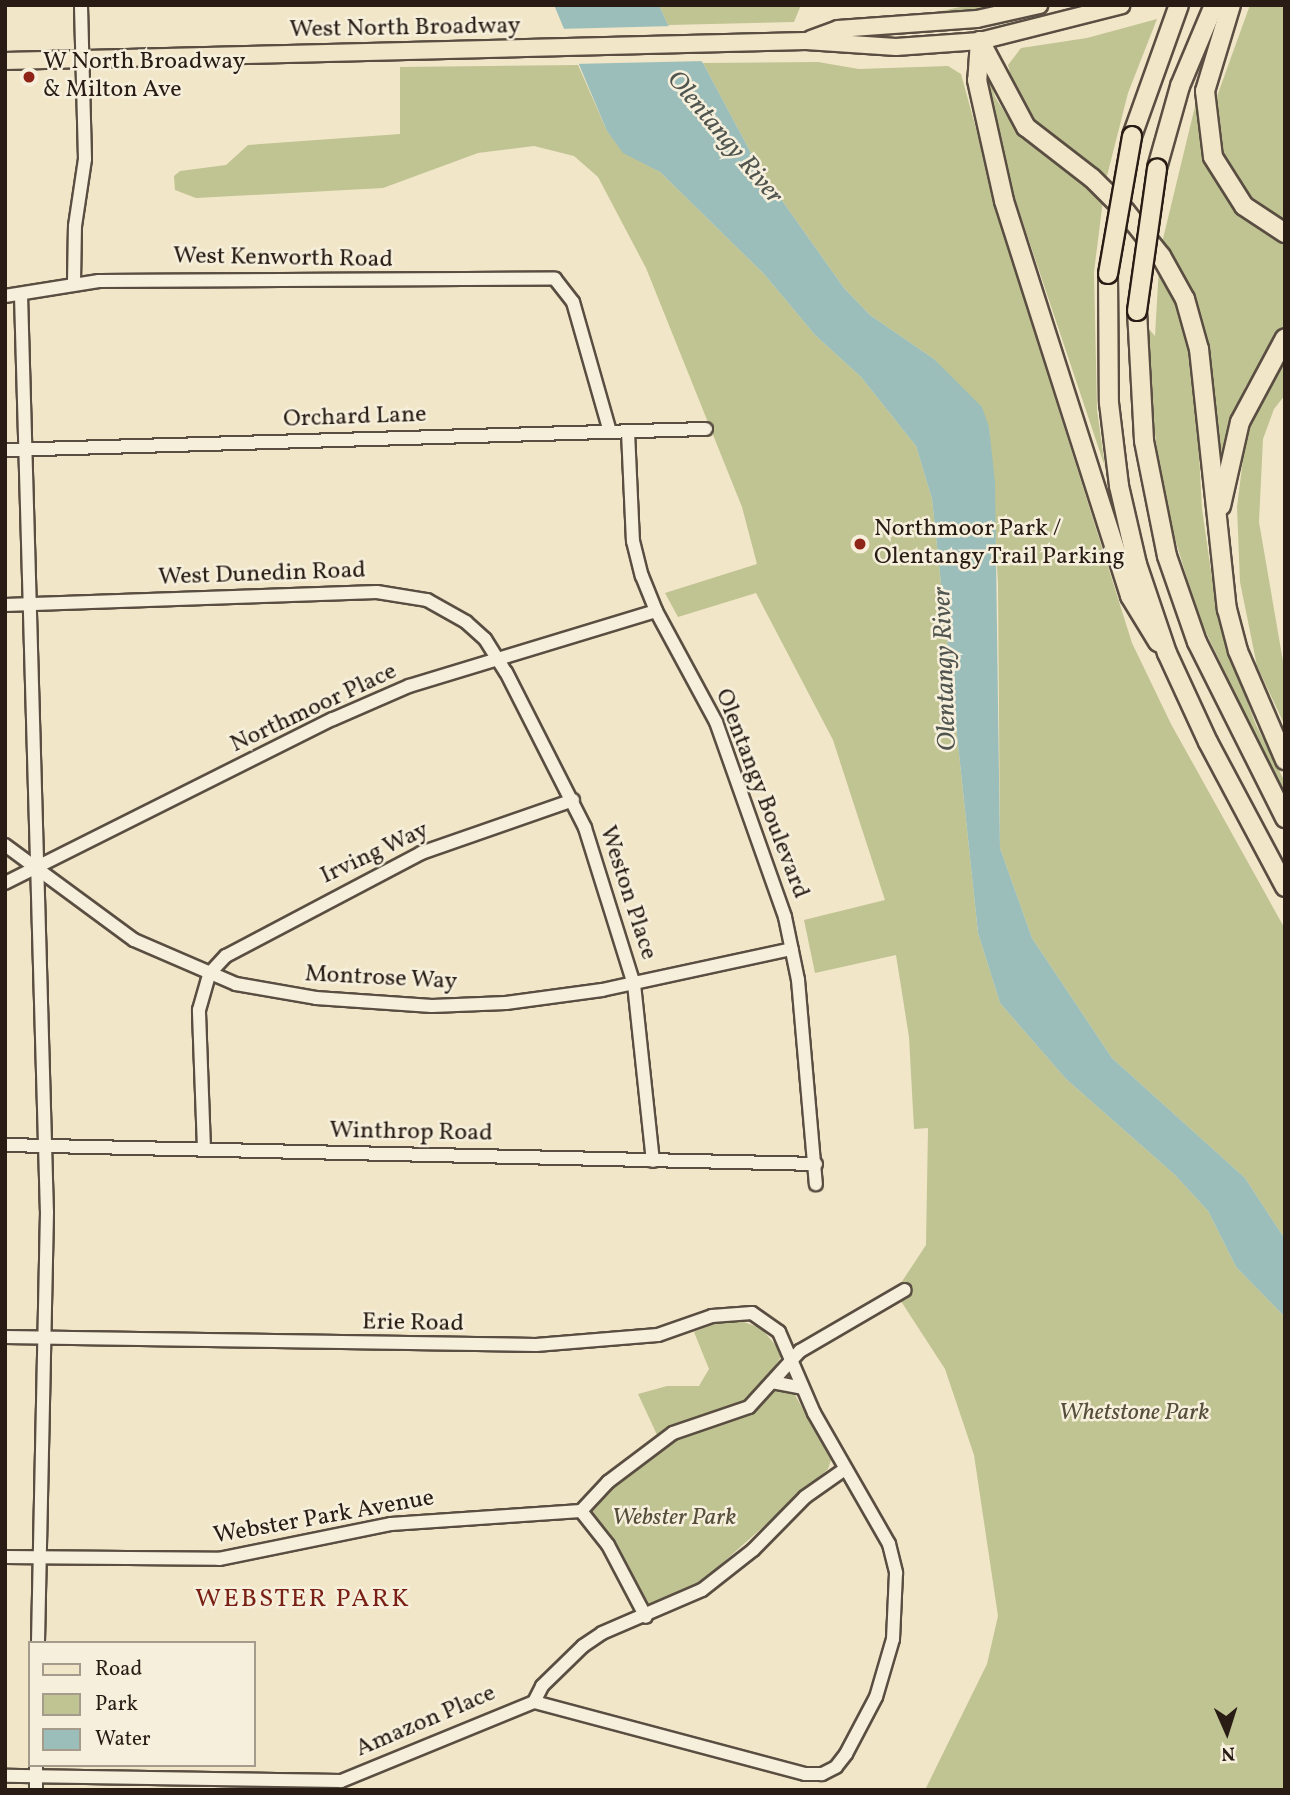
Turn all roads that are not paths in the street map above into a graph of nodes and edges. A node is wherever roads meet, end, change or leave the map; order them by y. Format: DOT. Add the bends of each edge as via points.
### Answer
graph roads {
  1 [pos="81,5"];
  2 [pos="1039,5"];
  3 [pos="1122,5"];
  4 [pos="1214,5"];
  5 [pos="1231,5"];
  6 [pos="1178,7"];
  7 [pos="977,12"];
  8 [pos="806,41"];
  9 [pos="980,41"];
  10 [pos="83,59"];
  11 [pos="5,61"];
  12 [pos="1285,233"];
  13 [pos="74,282"];
  14 [pos="21,295"];
  15 [pos="5,296"];
  16 [pos="1285,338"];
  17 [pos="706,429"];
  18 [pos="610,432"];
  19 [pos="628,432"];
  20 [pos="24,449"];
  21 [pos="5,450"];
  22 [pos="1218,527"];
  23 [pos="5,605"];
  24 [pos="29,605"];
  25 [pos="656,611"];
  26 [pos="1167,653"];
  27 [pos="497,657"];
  28 [pos="1285,760"];
  29 [pos="573,800"];
  30 [pos="1285,818"];
  31 [pos="5,845"];
  32 [pos="37,869"];
  33 [pos="5,883"];
  34 [pos="1285,887"];
  35 [pos="792,949"];
  36 [pos="209,974"];
  37 [pos="634,984"];
  38 [pos="5,1145"];
  39 [pos="45,1146"];
  40 [pos="204,1149"];
  41 [pos="653,1161"];
  42 [pos="816,1164"];
  43 [pos="816,1184"];
  44 [pos="905,1290"];
  45 [pos="5,1337"];
  46 [pos="45,1339"];
  47 [pos="790,1359"];
  48 [pos="772,1382"];
  49 [pos="802,1388"];
  50 [pos="845,1469"];
  51 [pos="581,1511"];
  52 [pos="5,1557"];
  53 [pos="41,1558"];
  54 [pos="646,1616"];
  55 [pos="38,1641"];
  56 [pos="534,1702"];
  57 [pos="5,1776"];
  58 [pos="36,1777"];
  1 -- 10 [label="street"];
  2 -- 7 [label="main road, West North Broadway"];
  3 -- 9 [label="main road, West North Broadway"];
  4 -- 30 [label="highway, bridge" via="1180,86 1157,168 1137,311 1144,441 1167,556 1212,675"];
  5 -- 12 [label="highway" via="1205,91 1213,158 1244,206"];
  6 -- 26 [label="highway, bridge" via="1132,136 1108,274 1107,366 1119,486 1137,564"];
  7 -- 8 [label="main road, West North Broadway" via="838,29"];
  7 -- 9 [label="main road"];
  8 -- 9 [label="main road, West North Broadway" via="883,47"];
  8 -- 10 [label="main road, West North Broadway"];
  9 -- 22 [label="highway" via="1026,127 1092,178 1125,211 1174,275 1199,349"];
  9 -- 26 [label="highway" via="977,80 1004,201 1130,596 1143,624"];
  10 -- 11 [label="main road, West North Broadway"];
  10 -- 13 [label="street" via="85,159 75,226"];
  13 -- 14 [label="street, West Kenworth Road"];
  13 -- 18 [label="street, West Kenworth Road" via="547,278 560,283 573,302"];
  14 -- 15 [label="street, West Kenworth Road"];
  14 -- 20 [label="street"];
  16 -- 22 [label="highway" via="1240,422"];
  17 -- 19 [label="street, Orchard Lane"];
  18 -- 19 [label="street, Orchard Lane"];
  18 -- 20 [label="street, Orchard Lane"];
  19 -- 25 [label="street, Olentangy Boulevard" via="633,541"];
  20 -- 21 [label="street, Orchard Lane"];
  20 -- 24 [label="street"];
  22 -- 28 [label="highway" via="1227,609 1238,651"];
  23 -- 24 [label="street, West Dunedin Road"];
  24 -- 27 [label="street, West Dunedin Road" via="397,594 444,607 485,639"];
  24 -- 32 [label="street"];
  25 -- 27 [label="street, Northmoor Place"];
  25 -- 35 [label="street, Olentangy Boulevard" via="716,722 785,917"];
  26 -- 34 [label="highway"];
  27 -- 29 [label="street, Weston Place"];
  27 -- 32 [label="street, Northmoor Place" via="409,686 333,719"];
  29 -- 36 [label="street, Irving Way" via="476,832 373,876 246,942"];
  29 -- 37 [label="street, Weston Place"];
  31 -- 32 [label="street, Montrose Way"];
  32 -- 33 [label="street, Northmoor Place"];
  32 -- 36 [label="street, Montrose Way" via="134,940"];
  32 -- 39 [label="street"];
  35 -- 37 [label="street, Montrose Way"];
  35 -- 42 [label="street, Olentangy Boulevard"];
  36 -- 37 [label="street, Montrose Way" via="316,998 432,1006 506,1003"];
  36 -- 40 [label="street" via="199,1010"];
  37 -- 41 [label="street, Weston Place"];
  38 -- 39 [label="street, Winthrop Road"];
  39 -- 40 [label="street, Winthrop Road"];
  39 -- 46 [label="street"];
  40 -- 41 [label="street, Winthrop Road"];
  41 -- 42 [label="street, Winthrop Road"];
  42 -- 43 [label="street, Olentangy Boulevard"];
  44 -- 47 [label="street"];
  45 -- 46 [label="street, Erie Road"];
  46 -- 47 [label="street, Erie Road" via="536,1345 658,1335 737,1311 765,1319 779,1332"];
  46 -- 53 [label="street"];
  47 -- 48 [label="street"];
  47 -- 49 [label="street"];
  48 -- 49 [label="street"];
  48 -- 51 [label="street" via="749,1407 673,1433 615,1476"];
  49 -- 50 [label="street"];
  50 -- 54 [label="street" via="806,1497 753,1550 702,1590"];
  50 -- 56 [label="street, Amazon Place" via="889,1544 896,1573 886,1669 846,1754 829,1771 805,1774"];
  51 -- 53 [label="street, Webster Park Avenue" via="391,1524 219,1559"];
  51 -- 54 [label="street" via="608,1545"];
  52 -- 53 [label="street, Webster Park Avenue"];
  53 -- 55 [label="street"];
  54 -- 56 [label="street" via="602,1633 583,1646 542,1686"];
  56 -- 58 [label="street, Amazon Place" via="341,1781"];
  57 -- 58 [label="street, Amazon Place"];
}
